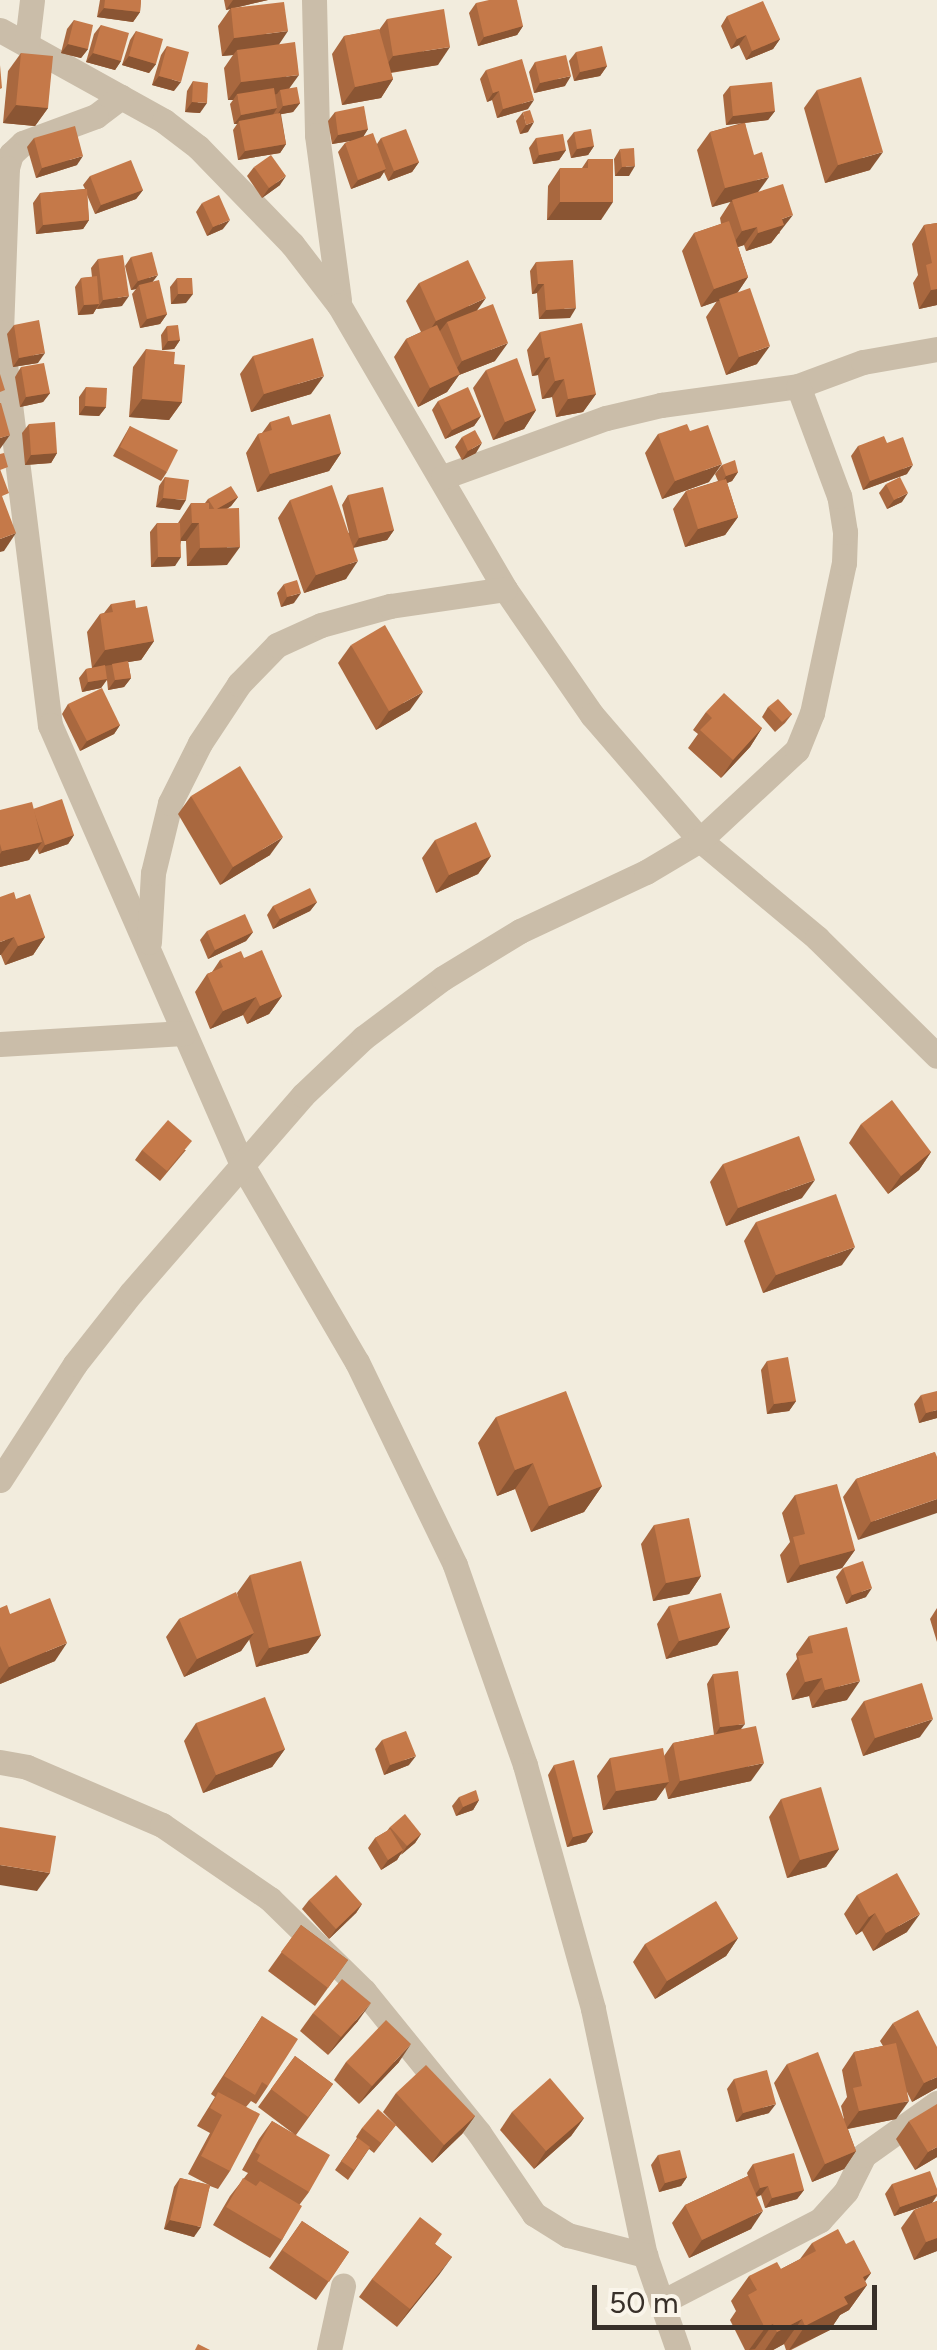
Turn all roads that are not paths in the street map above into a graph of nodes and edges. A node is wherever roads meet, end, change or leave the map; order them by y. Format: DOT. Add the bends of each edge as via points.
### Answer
graph roads {
  1 [pos="32,0"];
  2 [pos="314,0"];
  3 [pos="0,30"];
  4 [pos="27,42"];
  5 [pos="121,96"];
  6 [pos="340,305"];
  7 [pos="937,349"];
  8 [pos="798,386"];
  9 [pos="443,477"];
  10 [pos="505,589"];
  11 [pos="700,840"];
  12 [pos="149,951"];
  13 [pos="184,1032"];
  14 [pos="0,1044"];
  15 [pos="937,1056"];
  16 [pos="242,1164"];
  17 [pos="0,1480"];
  18 [pos="0,1762"];
  19 [pos="937,2102"];
  20 [pos="646,2255"];
  21 [pos="343,2286"];
  22 [pos="662,2302"];
  23 [pos="328,2350"];
  24 [pos="678,2350"];
  1 -- 4 [label="street"];
  2 -- 6 [label="street" via="317,135"];
  3 -- 4 [label="street"];
  4 -- 5 [label="street"];
  5 -- 6 [label="street" via="198,147 292,244"];
  5 -- 12 [label="street" via="96,116 23,142 10,154 2,332 50,725"];
  6 -- 9 [label="street"];
  7 -- 8 [label="street" via="863,362"];
  8 -- 9 [label="street" via="606,418"];
  8 -- 11 [label="street" via="839,496 845,532 812,712 796,750"];
  9 -- 10 [label="street"];
  10 -- 11 [label="street" via="592,715"];
  10 -- 12 [label="street" via="321,624 264,658 200,742 170,803 153,872"];
  11 -- 15 [label="street" via="817,938"];
  11 -- 16 [label="street" via="443,978 363,1038"];
  12 -- 13 [label="street"];
  13 -- 14 [label="street"];
  13 -- 16 [label="street"];
  16 -- 17 [label="street" via="75,1364"];
  16 -- 20 [label="street" via="357,1362 455,1565 525,1765 593,2009"];
  18 -- 20 [label="street" via="162,1824 270,1899 364,1991 534,2214 568,2235"];
  19 -- 22 [label="street" via="864,2155 846,2191 820,2220"];
  20 -- 22 [label="street"];
  21 -- 23 [label="street"];
  22 -- 24 [label="street"];
}
